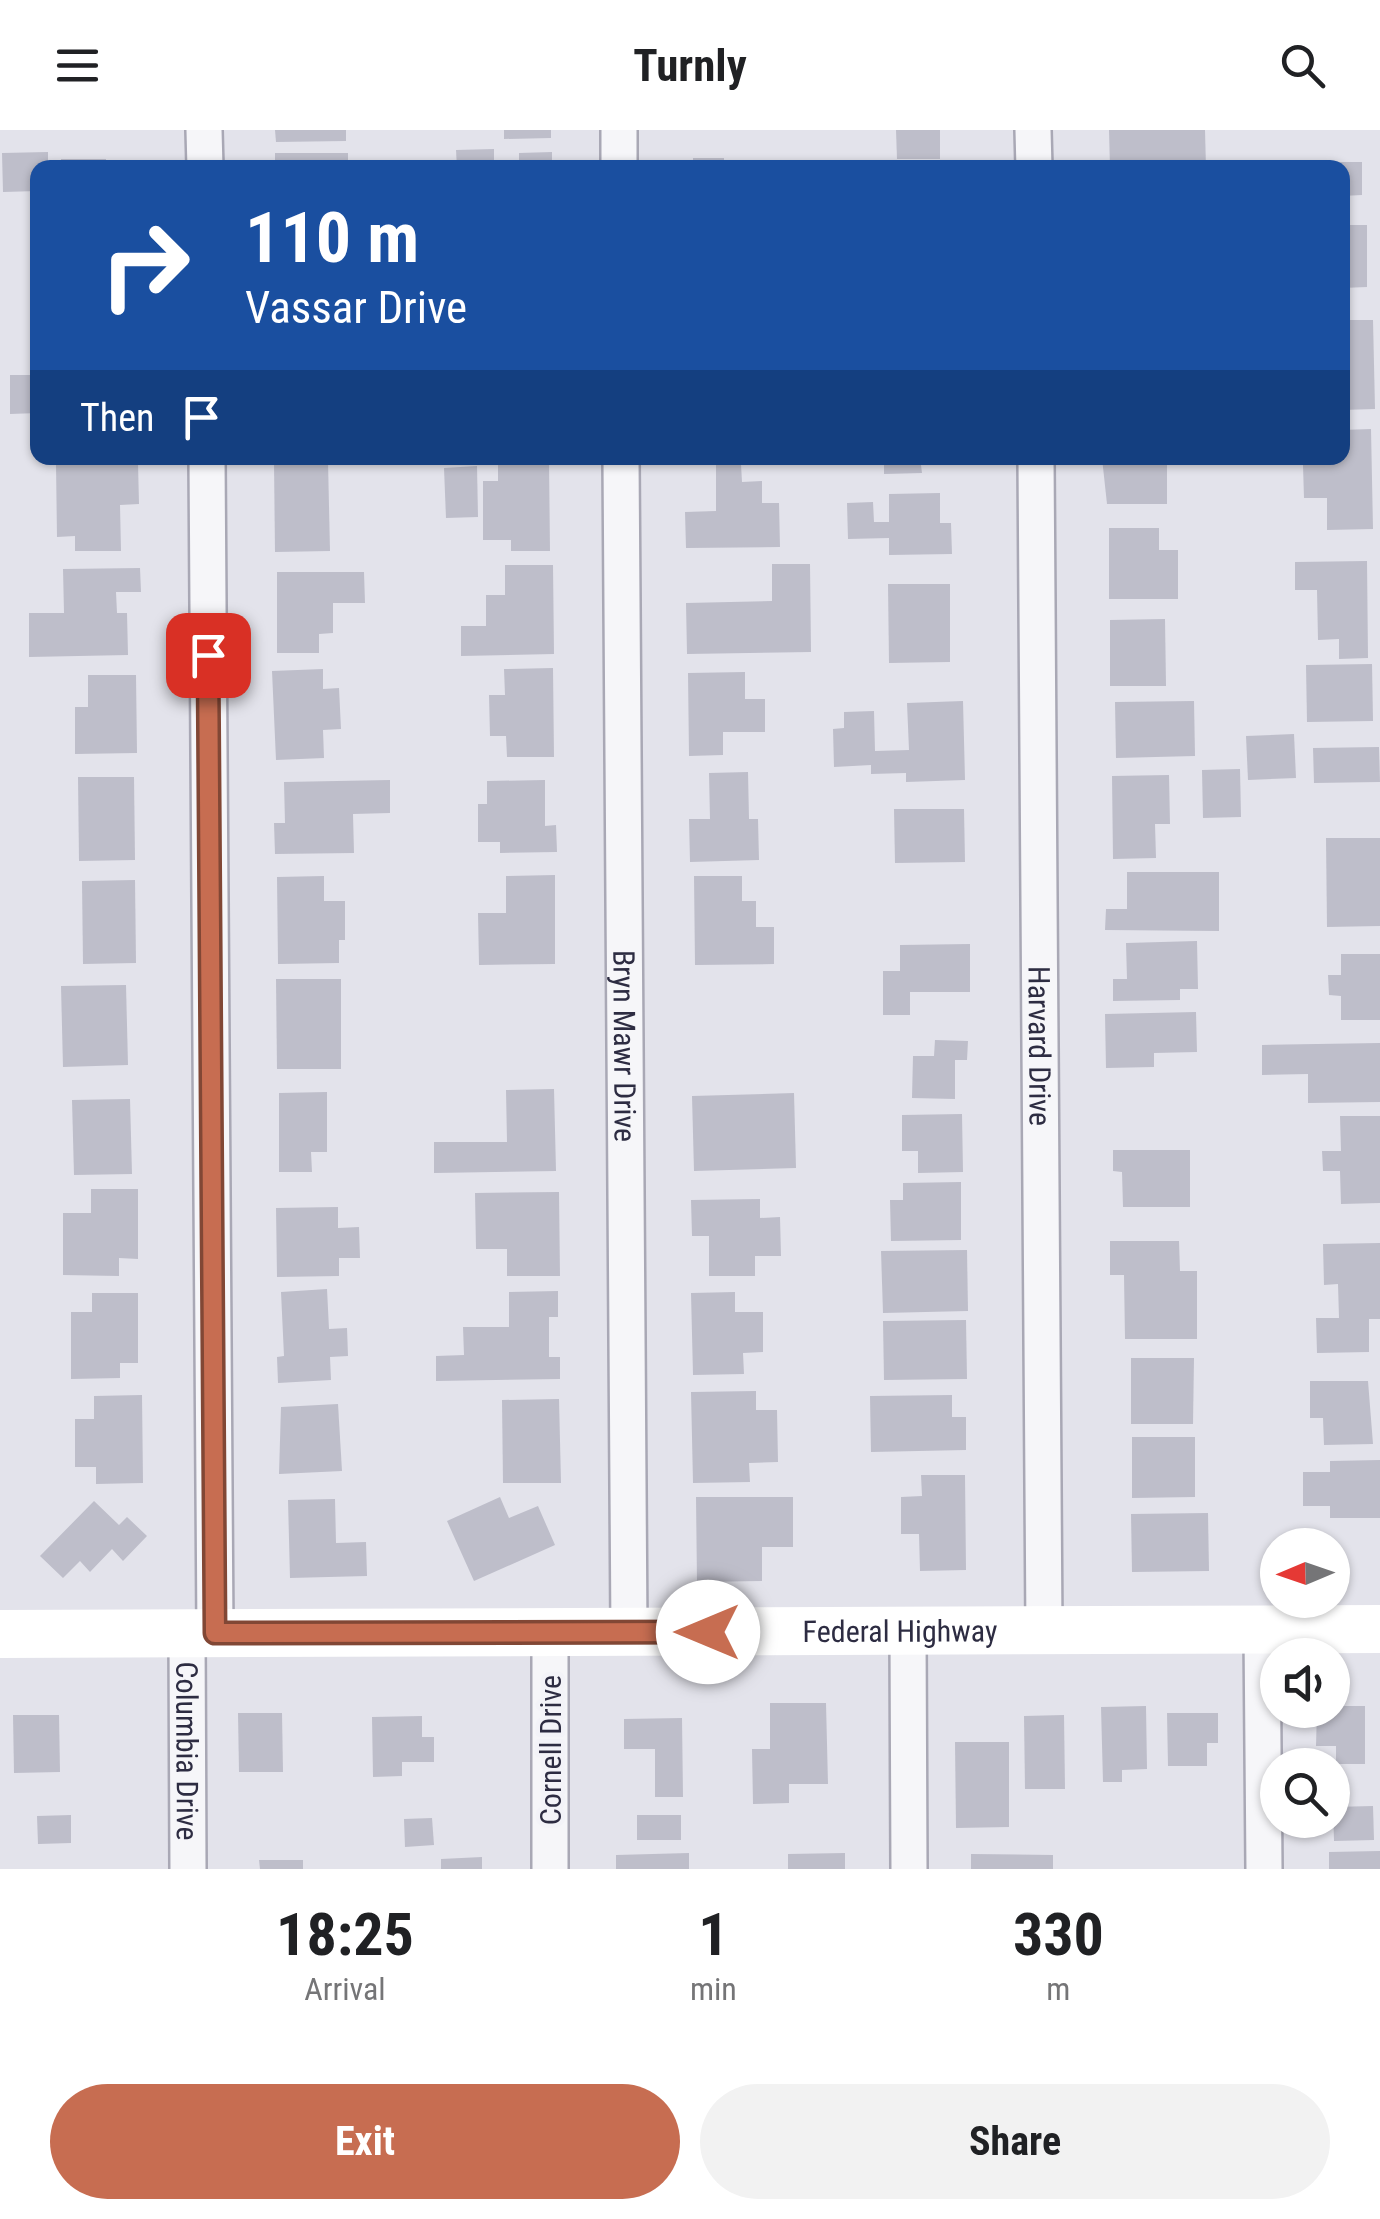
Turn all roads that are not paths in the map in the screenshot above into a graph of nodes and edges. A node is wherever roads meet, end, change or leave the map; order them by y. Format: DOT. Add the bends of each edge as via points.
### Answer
graph roads {
  1 [pos="204,130"];
  2 [pos="619,130"];
  3 [pos="1034,130"];
  4 [pos="204,160"];
  5 [pos="619,160"];
  6 [pos="1034,160"];
  7 [pos="206,465"];
  8 [pos="621,465"];
  9 [pos="1036,465"];
  10 [pos="1380,1629"];
  11 [pos="1262,1630"];
  12 [pos="1044,1631"];
  13 [pos="550,1632"];
  14 [pos="628,1632"];
  15 [pos="908,1632"];
  16 [pos="201,1633"];
  17 [pos="0,1634"];
  18 [pos="188,1869"];
  19 [pos="550,1869"];
  20 [pos="909,1869"];
  21 [pos="1264,1869"];
  1 -- 4 [label="street"];
  2 -- 5 [label="street"];
  3 -- 6 [label="street"];
  7 -- 16 [label="street, Columbia Drive"];
  8 -- 14 [label="street, Bryn Mawr Drive"];
  9 -- 12 [label="street, Harvard Drive"];
  10 -- 11 [label="main road, Federal Highway"];
  11 -- 12 [label="main road, Federal Highway"];
  11 -- 21 [label="street"];
  12 -- 15 [label="main road, Federal Highway"];
  13 -- 14 [label="main road, Federal Highway"];
  13 -- 16 [label="main road, Federal Highway"];
  13 -- 19 [label="street, Cornell Drive"];
  14 -- 15 [label="main road, Federal Highway"];
  15 -- 20 [label="street"];
  16 -- 17 [label="main road, Federal Highway"];
  16 -- 18 [label="street, Columbia Drive"];
}
